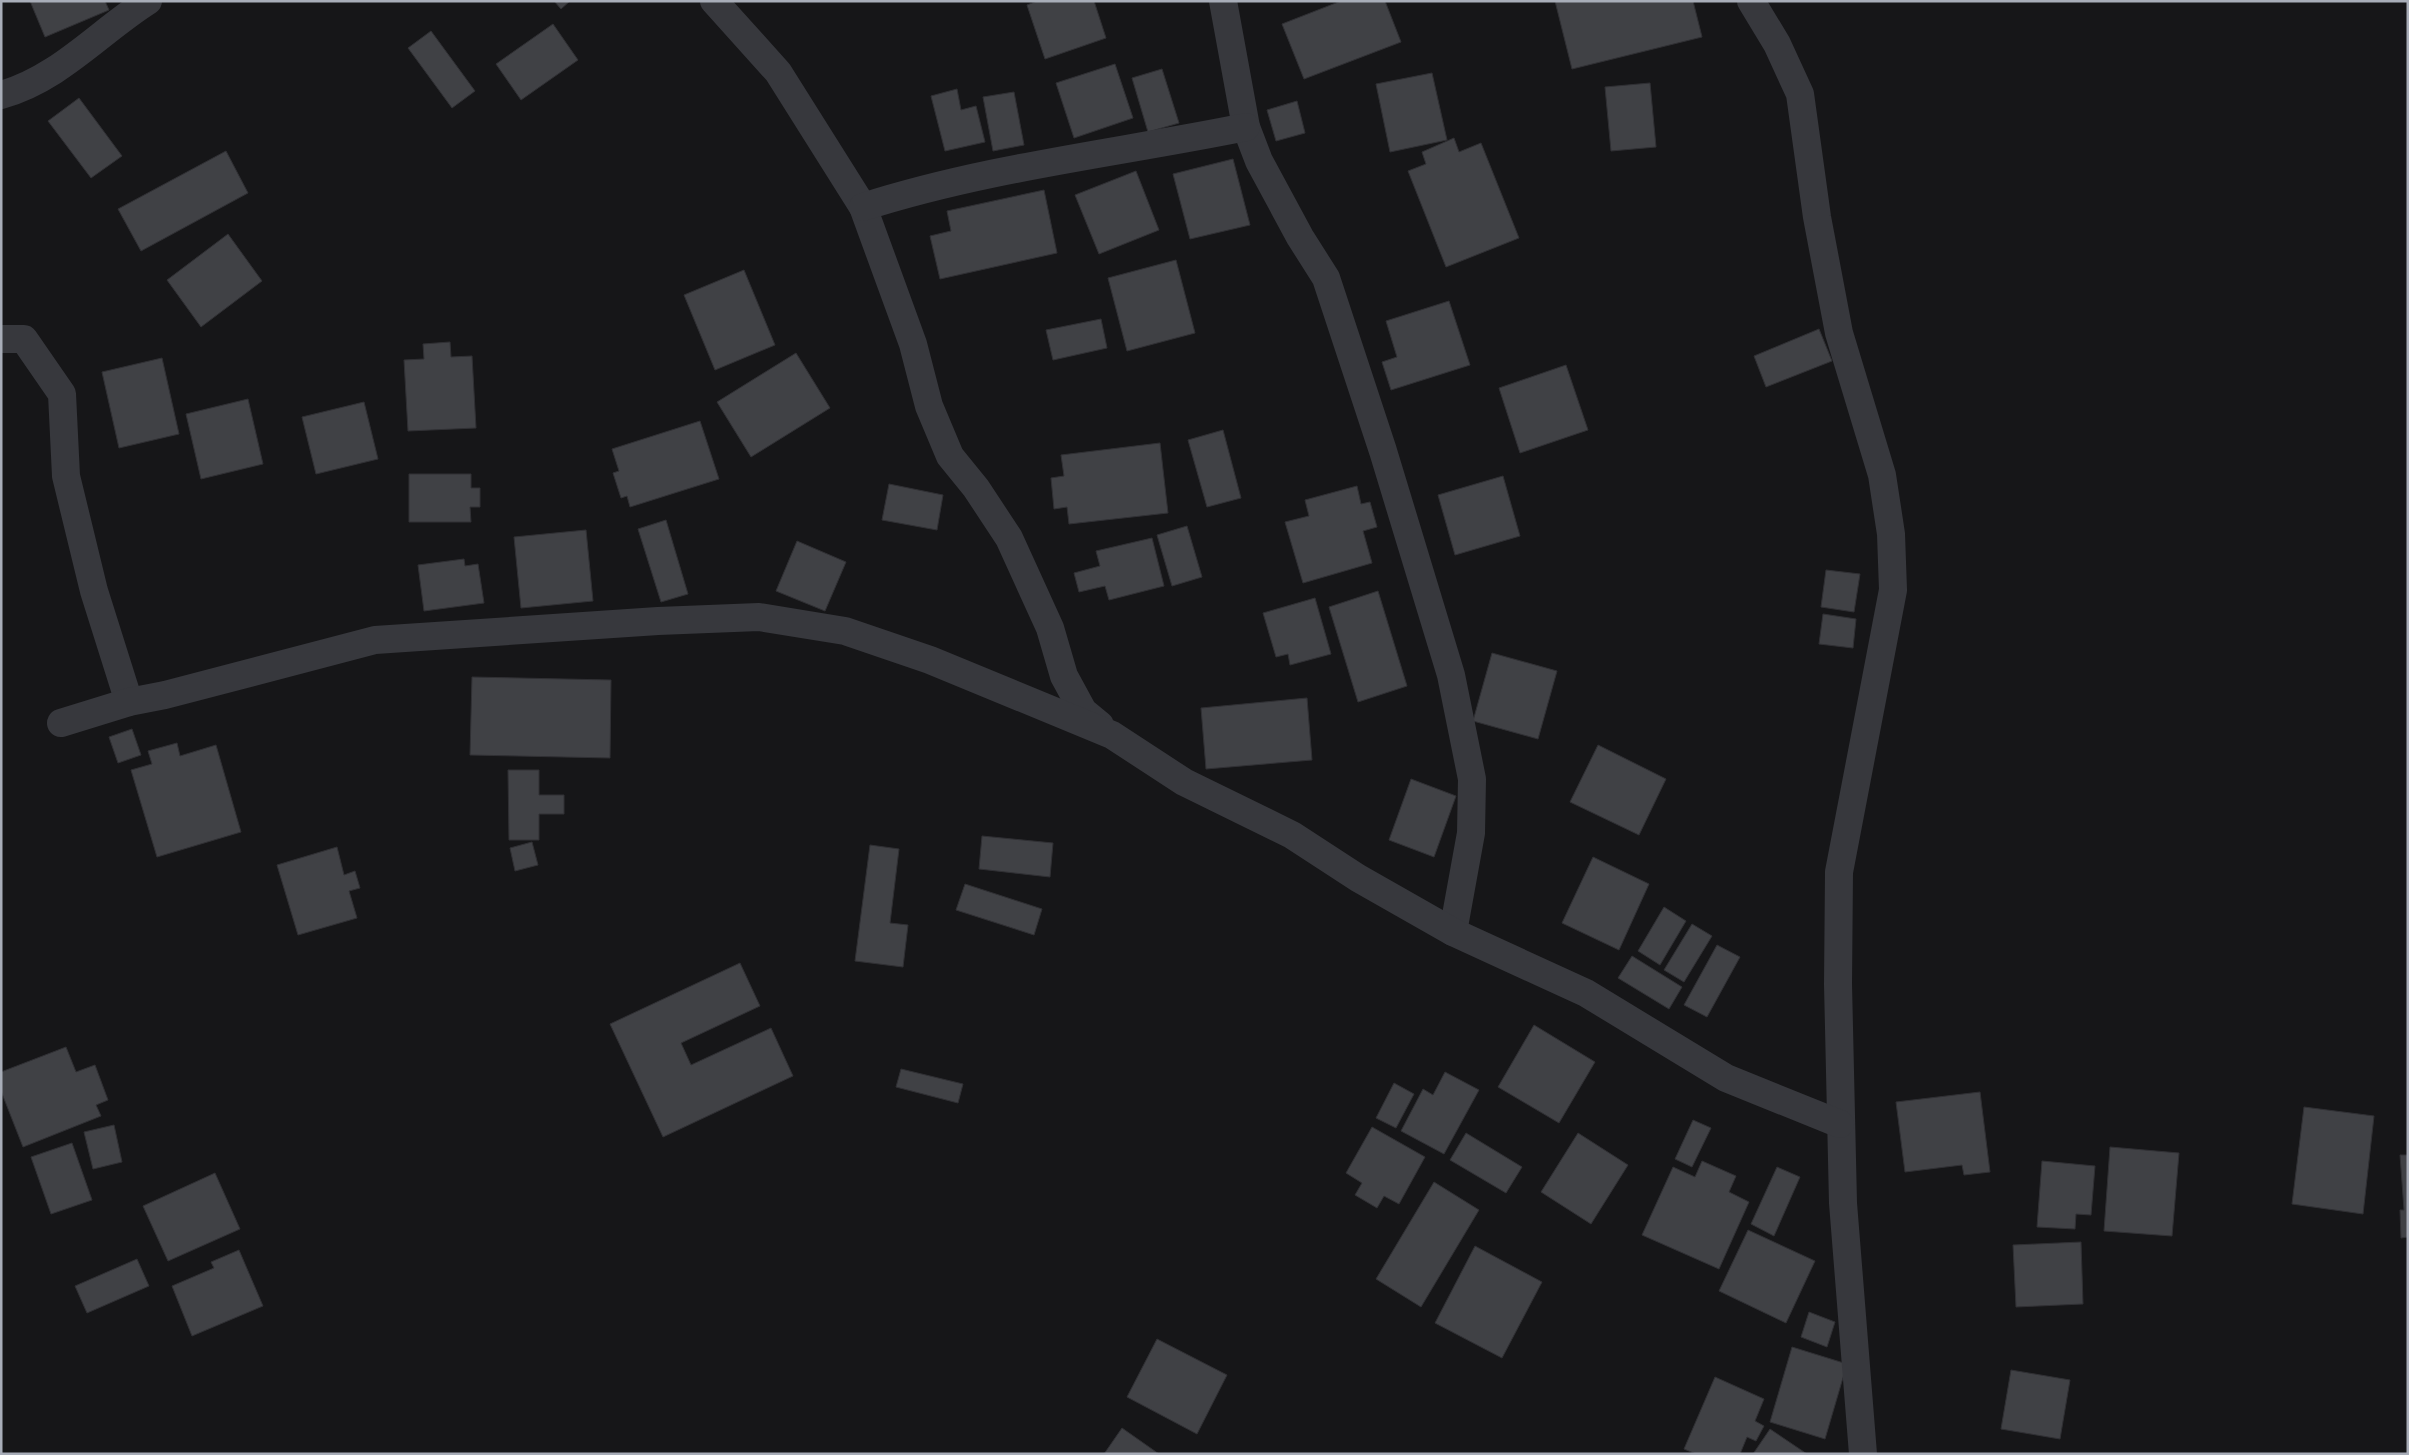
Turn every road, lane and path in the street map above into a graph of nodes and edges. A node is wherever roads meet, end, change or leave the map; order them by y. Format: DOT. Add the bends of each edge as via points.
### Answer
graph roads {
  1 [pos="148,1"];
  2 [pos="714,1"];
  3 [pos="1223,1"];
  4 [pos="1751,1"];
  5 [pos="1,95"];
  6 [pos="1246,127"];
  7 [pos="863,207"];
  8 [pos="1,339"];
  9 [pos="129,702"];
  10 [pos="61,723"];
  11 [pos="1112,734"];
  12 [pos="1453,932"];
  13 [pos="1840,1124"];
  14 [pos="1862,1454"];
  1 -- 5 [label="street" via="68,62 16,91"];
  2 -- 7 [label="street" via="778,72"];
  3 -- 6 [label="street"];
  4 -- 13 [label="street" via="1777,44 1800,94 1816,217 1839,333 1882,475 1892,534 1893,590 1839,872"];
  6 -- 7 [label="street" via="1043,163 904,194"];
  6 -- 12 [label="street" via="1259,160 1326,278 1451,675 1472,779 1471,834"];
  7 -- 11 [label="street" via="913,344 929,406 950,456 1009,538 1050,628 1064,676 1083,711"];
  8 -- 9 [label="street" via="24,340 62,394 66,476 94,591"];
  9 -- 10 [label="street"];
  9 -- 11 [label="street" via="375,640 759,617 846,631 939,663"];
  11 -- 12 [label="street" via="1184,782 1292,836"];
  12 -- 13 [label="street" via="1586,993 1726,1078"];
  13 -- 14 [label="street"];
}
